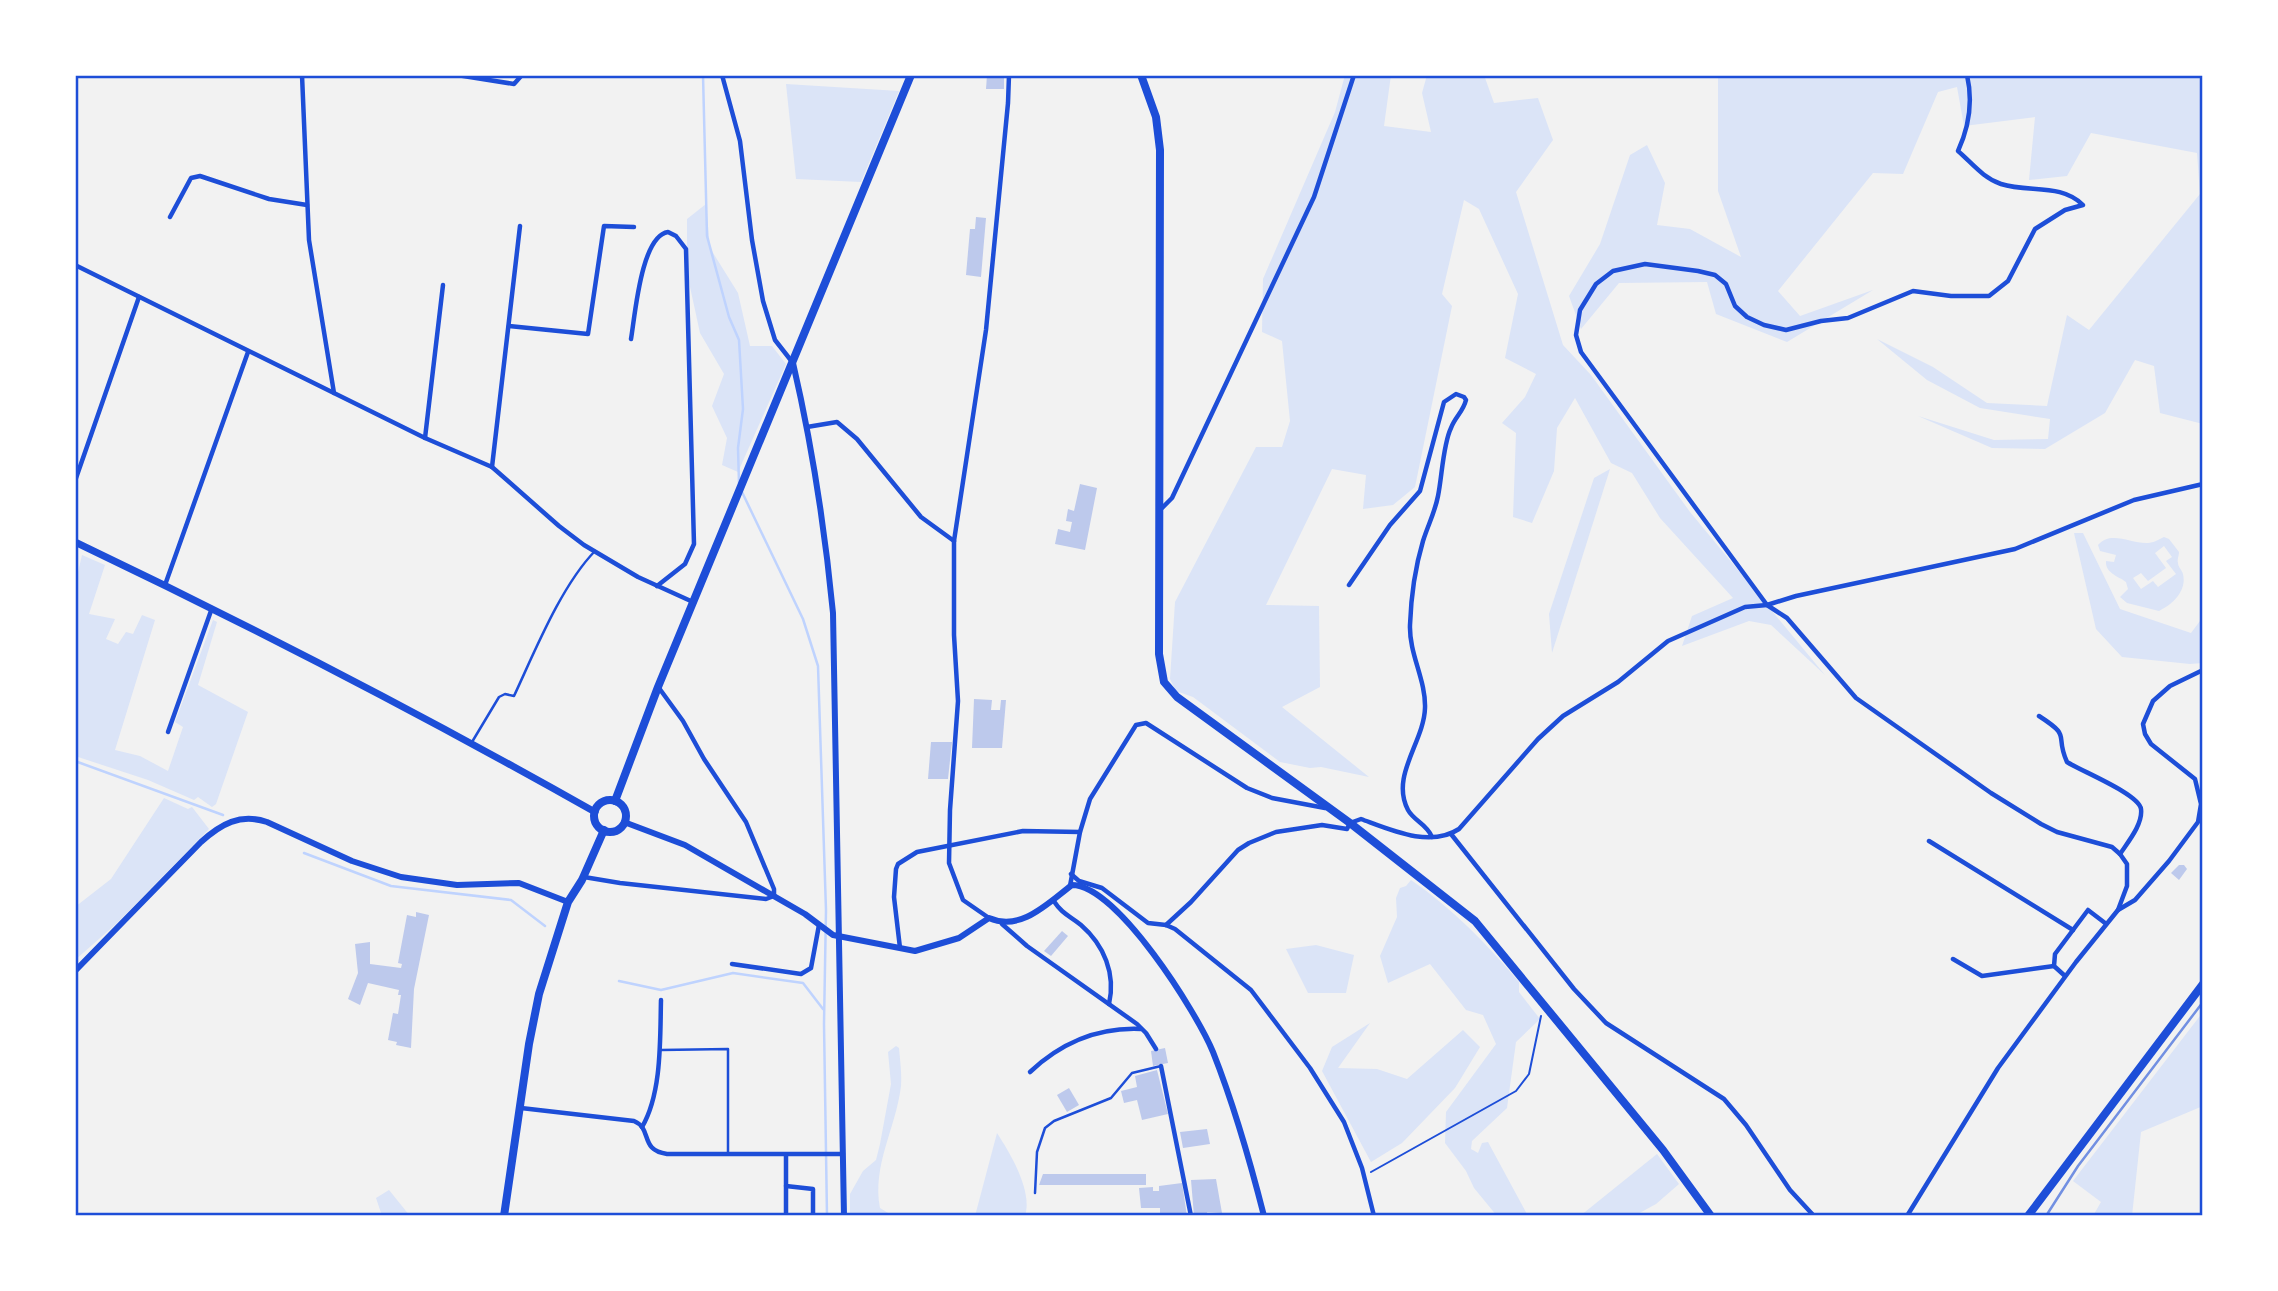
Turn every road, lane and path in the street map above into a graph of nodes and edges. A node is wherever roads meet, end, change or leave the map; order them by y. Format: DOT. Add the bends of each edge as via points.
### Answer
graph roads {
  1 [pos="302,75"];
  2 [pos="457,75"];
  3 [pos="522,75"];
  4 [pos="722,75"];
  5 [pos="911,75"];
  6 [pos="1009,75"];
  7 [pos="1141,75"];
  8 [pos="1354,75"];
  9 [pos="1967,75"];
  10 [pos="307,205"];
  11 [pos="170,217"];
  12 [pos="520,226"];
  13 [pos="634,227"];
  14 [pos="75,265"];
  15 [pos="443,285"];
  16 [pos="139,297"];
  17 [pos="509,326"];
  18 [pos="631,339"];
  19 [pos="248,352"];
  20 [pos="793,363"];
  21 [pos="334,394"];
  22 [pos="807,427"];
  23 [pos="425,438"];
  24 [pos="492,467"];
  25 [pos="75,481"];
  26 [pos="2203,484"];
  27 [pos="1160,510"];
  28 [pos="954,541"];
  29 [pos="75,542"];
  30 [pos="595,551"];
  31 [pos="165,585"];
  32 [pos="1349,585"];
  33 [pos="657,586"];
  34 [pos="693,603"];
  35 [pos="1767,605"];
  36 [pos="212,608"];
  37 [pos="2203,670"];
  38 [pos="658,687"];
  39 [pos="2039,716"];
  40 [pos="168,732"];
  41 [pos="472,743"];
  42 [pos="615,801"];
  43 [pos="1331,809"];
  44 [pos="595,811"];
  45 [pos="624,822"];
  46 [pos="1350,823"];
  47 [pos="604,830"];
  48 [pos="1080,832"];
  49 [pos="1451,834"];
  50 [pos="1432,837"];
  51 [pos="1929,841"];
  52 [pos="948,846"];
  53 [pos="2120,854"];
  54 [pos="583,877"];
  55 [pos="1075,884"];
  56 [pos="775,896"];
  57 [pos="1053,900"];
  58 [pos="568,902"];
  59 [pos="2118,910"];
  60 [pos="989,918"];
  61 [pos="2105,923"];
  62 [pos="1002,924"];
  63 [pos="819,925"];
  64 [pos="1166,925"];
  65 [pos="2073,930"];
  66 [pos="836,936"];
  67 [pos="900,949"];
  68 [pos="1953,960"];
  69 [pos="732,964"];
  70 [pos="2054,967"];
  71 [pos="75,971"];
  72 [pos="2065,976"];
  73 [pos="2203,984"];
  74 [pos="661,1000"];
  75 [pos="1109,1004"];
  76 [pos="1541,1016"];
  77 [pos="1142,1028"];
  78 [pos="1156,1049"];
  79 [pos="660,1050"];
  80 [pos="1161,1066"];
  81 [pos="1030,1072"];
  82 [pos="520,1108"];
  83 [pos="642,1127"];
  84 [pos="728,1154"];
  85 [pos="843,1154"];
  86 [pos="786,1155"];
  87 [pos="1364,1176"];
  88 [pos="786,1186"];
  89 [pos="1035,1193"];
  90 [pos="504,1216"];
  91 [pos="786,1216"];
  92 [pos="813,1216"];
  93 [pos="844,1216"];
  94 [pos="1191,1216"];
  95 [pos="1264,1216"];
  96 [pos="1374,1216"];
  97 [pos="1711,1216"];
  98 [pos="1814,1216"];
  99 [pos="1907,1216"];
  100 [pos="2028,1216"];
  1 -- 10 [label="street"];
  2 -- 3 [label="street" via="513,84"];
  4 -- 20 [label="street" via="740,141 763,301 775,340"];
  5 -- 20 [label="main road"];
  6 -- 28 [label="street" via="986,330"];
  7 -- 27 [label="main road" via="1156,117 1160,150"];
  8 -- 27 [label="street" via="1314,197 1172,498"];
  9 -- 35 [label="street" via="1968,119 1958,151 1984,176 2002,184 2063,191 2084,205 2065,210 2035,229 2008,281 1989,296 1913,291 1848,318 1786,330 1748,317 1715,275 1645,264 1613,271 1596,284 1580,310 1576,335 1581,352"];
  10 -- 11 [label="street" via="269,199 200,176 191,178"];
  10 -- 21 [label="street" via="310,253"];
  12 -- 17 [label="street"];
  13 -- 17 [label="street" via="604,226 588,334"];
  14 -- 16 [label="street"];
  15 -- 23 [label="street"];
  16 -- 19 [label="street"];
  16 -- 25 [label="street"];
  17 -- 24 [label="street"];
  18 -- 33 [label="street" via="648,251 657,237 668,232 686,249 694,544 685,564"];
  19 -- 21 [label="street"];
  19 -- 31 [label="street"];
  20 -- 22 [label="street"];
  20 -- 34 [label="main road"];
  21 -- 23 [label="street"];
  22 -- 28 [label="street" via="837,422 857,439 921,517"];
  22 -- 66 [label="street" via="833,613"];
  23 -- 24 [label="street"];
  24 -- 30 [label="street"];
  26 -- 35 [label="street" via="2134,500 2015,549"];
  27 -- 43 [label="main road" via="1159,654 1164,681 1177,697"];
  28 -- 52 [label="street" via="958,701"];
  29 -- 31 [label="main road"];
  30 -- 33 [label="street"];
  30 -- 41 [label="lane" via="561,600 514,695 499,697"];
  31 -- 36 [label="main road"];
  32 -- 50 [label="street" via="1420,491 1444,402 1457,394 1464,397 1463,412 1450,428 1436,507 1421,550 1410,628 1425,707 1423,726 1405,768 1403,789 1406,808"];
  33 -- 34 [label="street"];
  34 -- 38 [label="main road"];
  35 -- 49 [label="street" via="1745,607 1668,640 1618,682 1563,716"];
  35 -- 53 [label="street" via="1787,618 1856,698 1905,733 2041,824"];
  36 -- 40 [label="street"];
  36 -- 41 [label="main road"];
  37 -- 59 [label="street" via="2170,686 2153,701 2143,724 2151,744 2194,779 2201,804 2198,822 2135,900"];
  38 -- 42 [label="main road"];
  38 -- 56 [label="street" via="746,822"];
  39 -- 53 [label="street" via="2063,735 2067,762 2138,803 2139,822"];
  41 -- 44 [label="main road"];
  42 -- 44 [label="main road" via="600,803"];
  42 -- 45 [label="main road" via="625,812"];
  43 -- 46 [label="main road"];
  43 -- 48 [label="street" via="1247,788 1140,723 1090,799"];
  44 -- 47 [label="main road" via="595,821"];
  45 -- 47 [label="main road" via="614,831"];
  45 -- 56 [label="street" via="685,845"];
  46 -- 50 [label="street" via="1361,819"];
  46 -- 64 [label="street" via="1347,829 1322,825 1276,832 1249,843"];
  46 -- 97 [label="main road" via="1475,921 1663,1150"];
  47 -- 54 [label="main road"];
  48 -- 52 [label="street" via="1023,831"];
  48 -- 55 [label="street" via="1070,874"];
  49 -- 50 [label="street"];
  49 -- 98 [label="street" via="1606,1023 1724,1098"];
  51 -- 65 [label="street"];
  52 -- 60 [label="street" via="949,863 963,900"];
  52 -- 67 [label="street" via="917,852 898,864 894,897"];
  53 -- 59 [label="street" via="2129,875"];
  54 -- 56 [label="street" via="766,899"];
  54 -- 58 [label="main road"];
  55 -- 57 [label="street"];
  55 -- 64 [label="street" via="1101,888 1148,923"];
  55 -- 95 [label="street" via="1127,919 1188,1004 1212,1051 1246,1147"];
  56 -- 63 [label="street"];
  57 -- 62 [label="street" via="1030,915"];
  57 -- 75 [label="street" via="1101,949 1112,982"];
  58 -- 71 [label="street" via="519,883 457,885 401,877 352,861 267,822 233,820 201,842"];
  58 -- 82 [label="main road" via="539,994"];
  59 -- 61 [label="street"];
  60 -- 62 [label="street"];
  60 -- 67 [label="street" via="944,944 915,951"];
  61 -- 65 [label="street" via="2088,910"];
  61 -- 72 [label="street"];
  62 -- 75 [label="street"];
  63 -- 66 [label="street"];
  63 -- 69 [label="street" via="807,972"];
  64 -- 87 [label="street" via="1237,977 1268,1010 1344,1122"];
  65 -- 70 [label="street" via="2055,954"];
  66 -- 67 [label="street"];
  66 -- 85 [label="street"];
  68 -- 70 [label="street" via="1982,976"];
  70 -- 72 [label="street"];
  72 -- 99 [label="street" via="1998,1068"];
  73 -- 100 [label="main road"];
  74 -- 79 [label="street"];
  75 -- 77 [label="street"];
  76 -- 87 [label="path" via="1529,1074 1516,1091"];
  77 -- 78 [label="street"];
  77 -- 81 [label="street" via="1098,1031 1045,1058"];
  79 -- 83 [label="street" via="652,1108"];
  79 -- 84 [label="lane" via="728,1049"];
  80 -- 89 [label="lane" via="1132,1073 1111,1098 1045,1128 1037,1152"];
  80 -- 94 [label="street"];
  82 -- 83 [label="street" via="628,1120"];
  82 -- 90 [label="main road"];
  83 -- 84 [label="street" via="649,1145 659,1153"];
  84 -- 86 [label="street"];
  85 -- 86 [label="street"];
  85 -- 93 [label="street"];
  86 -- 88 [label="street"];
  87 -- 96 [label="street"];
  88 -- 91 [label="street"];
  88 -- 92 [label="street" via="813,1189"];
}
